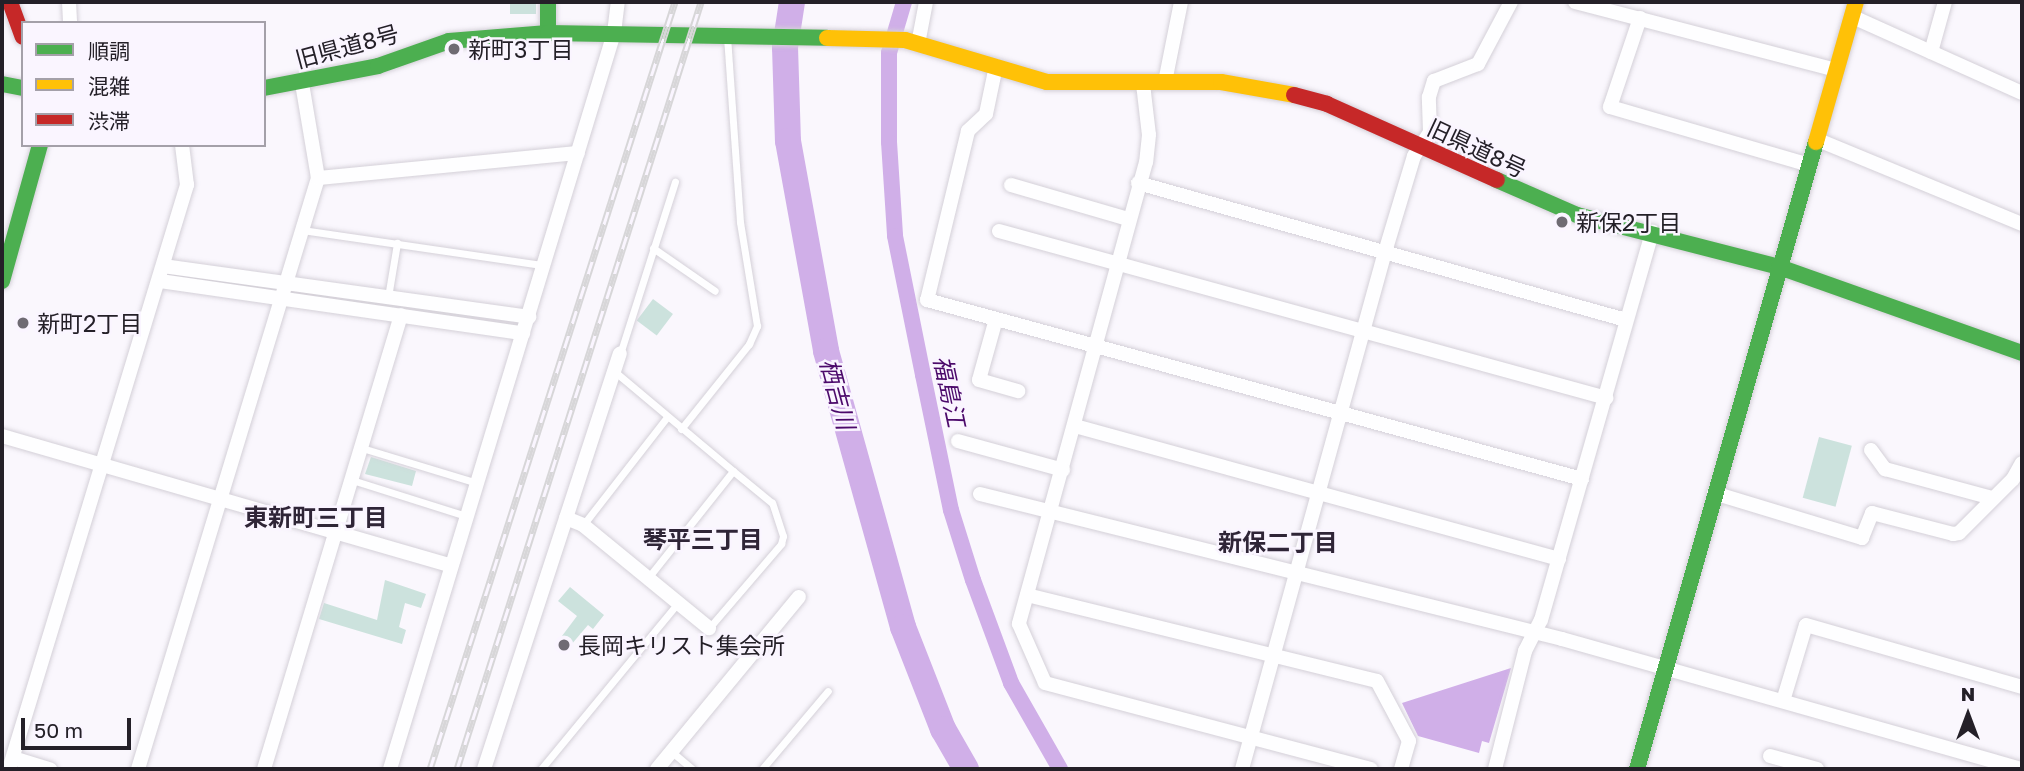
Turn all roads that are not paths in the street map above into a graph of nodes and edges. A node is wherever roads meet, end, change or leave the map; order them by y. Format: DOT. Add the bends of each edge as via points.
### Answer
graph roads {
  1 [pos="10,2"];
  2 [pos="69,2"];
  3 [pos="548,2"];
  4 [pos="618,2"];
  5 [pos="926,2"];
  6 [pos="1181,2"];
  7 [pos="1511,2"];
  8 [pos="1575,2"];
  9 [pos="1945,2"];
  10 [pos="1855,9"];
  11 [pos="1640,18"];
  12 [pos="70,21"];
  13 [pos="21,32"];
  14 [pos="548,33"];
  15 [pos="614,33"];
  16 [pos="730,34"];
  17 [pos="911,42"];
  18 [pos="1931,52"];
  19 [pos="996,66"];
  20 [pos="1836,70"];
  21 [pos="1165,82"];
  22 [pos="302,83"];
  23 [pos="2,84"];
  24 [pos="1143,85"];
  25 [pos="21,88"];
  26 [pos="266,88"];
  27 [pos="2022,93"];
  28 [pos="1818,140"];
  29 [pos="1419,146"];
  30 [pos="39,147"];
  31 [pos="182,147"];
  32 [pos="578,153"];
  33 [pos="1809,165"];
  34 [pos="318,178"];
  35 [pos="675,182"];
  36 [pos="1138,183"];
  37 [pos="1011,185"];
  38 [pos="1128,219"];
  39 [pos="2022,224"];
  40 [pos="301,230"];
  41 [pos="999,231"];
  42 [pos="1652,232"];
  43 [pos="397,243"];
  44 [pos="653,248"];
  45 [pos="1385,252"];
  46 [pos="1118,263"];
  47 [pos="544,265"];
  48 [pos="163,266"];
  49 [pos="1779,267"];
  50 [pos="2,281"];
  51 [pos="160,281"];
  52 [pos="283,291"];
  53 [pos="715,291"];
  54 [pos="388,298"];
  55 [pos="401,316"];
  56 [pos="528,317"];
  57 [pos="996,319"];
  58 [pos="1626,320"];
  59 [pos="1362,330"];
  60 [pos="523,333"];
  61 [pos="1098,348"];
  62 [pos="2022,353"];
  63 [pos="620,354"];
  64 [pos="613,371"];
  65 [pos="1018,391"];
  66 [pos="1606,398"];
  67 [pos="1341,411"];
  68 [pos="667,417"];
  69 [pos="1075,426"];
  70 [pos="681,429"];
  71 [pos="2,436"];
  72 [pos="958,441"];
  73 [pos="362,448"];
  74 [pos="1871,450"];
  75 [pos="2022,463"];
  76 [pos="103,467"];
  77 [pos="1063,470"];
  78 [pos="733,471"];
  79 [pos="1582,479"];
  80 [pos="352,480"];
  81 [pos="477,483"];
  82 [pos="1318,490"];
  83 [pos="1714,493"];
  84 [pos="980,494"];
  85 [pos="1992,498"];
  86 [pos="220,501"];
  87 [pos="1051,510"];
  88 [pos="466,516"];
  89 [pos="566,518"];
  90 [pos="583,525"];
  91 [pos="337,532"];
  92 [pos="1559,559"];
  93 [pos="451,566"];
  94 [pos="1294,569"];
  95 [pos="647,579"];
  96 [pos="1027,595"];
  97 [pos="799,597"];
  98 [pos="677,604"];
  99 [pos="709,628"];
  100 [pos="1534,634"];
  101 [pos="1271,657"];
  102 [pos="1665,667"];
  103 [pos="2022,687"];
  104 [pos="828,691"];
  105 [pos="1783,701"];
  106 [pos="1251,737"];
  107 [pos="2,740"];
  108 [pos="671,752"];
  109 [pos="1770,756"];
  110 [pos="13,757"];
  111 [pos="50,769"];
  112 [pos="138,769"];
  113 [pos="264,769"];
  114 [pos="390,769"];
  115 [pos="484,769"];
  116 [pos="541,769"];
  117 [pos="657,769"];
  118 [pos="692,769"];
  119 [pos="762,769"];
  120 [pos="1242,769"];
  121 [pos="1371,769"];
  122 [pos="1401,769"];
  123 [pos="1494,769"];
  124 [pos="1637,769"];
  125 [pos="1816,769"];
  126 [pos="2022,769"];
  1 -- 13 [label="main road"];
  2 -- 12 [label="street"];
  3 -- 14 [label="main road"];
  4 -- 15 [label="street"];
  5 -- 17 [label="street"];
  6 -- 21 [label="street"];
  7 -- 29 [label="street" via="1478,64 1434,81 1429,97 1430,132"];
  8 -- 11 [label="street"];
  9 -- 18 [label="street"];
  10 -- 18 [label="street"];
  10 -- 20 [label="main road"];
  11 -- 20 [label="street"];
  11 -- 33 [label="street" via="1610,107"];
  14 -- 15 [label="main road, 旧県道8号"];
  14 -- 22 [label="main road, 旧県道8号" via="449,41 378,66"];
  15 -- 16 [label="main road, 旧県道8号"];
  15 -- 32 [label="street"];
  16 -- 17 [label="main road, 旧県道8号"];
  16 -- 70 [label="lane" via="740,222 757,326 749,344"];
  17 -- 19 [label="main road, 旧県道8号"];
  18 -- 27 [label="street"];
  19 -- 24 [label="main road, 旧県道8号" via="1047,82"];
  19 -- 57 [label="street" via="986,114 968,131 928,300"];
  20 -- 28 [label="main road"];
  21 -- 24 [label="main road, 旧県道8号"];
  21 -- 29 [label="main road, 旧県道8号" via="1221,82 1290,92"];
  22 -- 26 [label="main road, 旧県道8号"];
  22 -- 34 [label="street"];
  23 -- 25 [label="main road"];
  24 -- 36 [label="street" via="1149,135"];
  28 -- 33 [label="main road"];
  28 -- 39 [label="street"];
  29 -- 42 [label="main road, 旧県道8号" via="1564,210"];
  29 -- 45 [label="street"];
  30 -- 50 [label="main road"];
  31 -- 48 [label="street" via="187,185"];
  32 -- 34 [label="street"];
  32 -- 47 [label="street"];
  33 -- 49 [label="main road"];
  34 -- 40 [label="street"];
  35 -- 44 [label="lane"];
  36 -- 38 [label="street"];
  36 -- 45 [label="street"];
  37 -- 38 [label="street"];
  38 -- 46 [label="street"];
  40 -- 43 [label="lane"];
  40 -- 52 [label="street"];
  41 -- 46 [label="street"];
  42 -- 49 [label="main road, 旧県道8号"];
  42 -- 58 [label="street"];
  43 -- 47 [label="lane"];
  43 -- 54 [label="lane"];
  44 -- 53 [label="lane"];
  44 -- 63 [label="lane"];
  45 -- 58 [label="street"];
  45 -- 59 [label="street"];
  46 -- 59 [label="street"];
  46 -- 61 [label="street"];
  47 -- 56 [label="street"];
  48 -- 51 [label="street"];
  48 -- 52 [label="street"];
  49 -- 62 [label="main road, 旧県道8号"];
  49 -- 83 [label="main road"];
  51 -- 52 [label="street"];
  51 -- 76 [label="street"];
  52 -- 54 [label="street"];
  52 -- 55 [label="street"];
  52 -- 86 [label="street"];
  54 -- 56 [label="street"];
  55 -- 60 [label="street"];
  55 -- 73 [label="street"];
  56 -- 60 [label="street"];
  57 -- 61 [label="street"];
  57 -- 65 [label="street" via="979,380"];
  58 -- 66 [label="street"];
  59 -- 66 [label="street"];
  59 -- 67 [label="street"];
  60 -- 81 [label="street"];
  61 -- 67 [label="street"];
  61 -- 69 [label="street"];
  63 -- 64 [label="street"];
  64 -- 68 [label="lane"];
  64 -- 89 [label="street"];
  66 -- 79 [label="street"];
  67 -- 79 [label="street"];
  67 -- 82 [label="street"];
  68 -- 70 [label="lane"];
  68 -- 90 [label="lane"];
  69 -- 77 [label="street"];
  69 -- 82 [label="street"];
  70 -- 78 [label="lane"];
  71 -- 76 [label="street"];
  72 -- 77 [label="street"];
  73 -- 80 [label="street"];
  73 -- 81 [label="lane"];
  74 -- 85 [label="street" via="1885,468"];
  75 -- 85 [label="street"];
  76 -- 86 [label="street"];
  76 -- 110 [label="street"];
  77 -- 87 [label="street"];
  78 -- 95 [label="lane"];
  78 -- 99 [label="lane" via="772,503 783,536"];
  79 -- 92 [label="street"];
  80 -- 88 [label="lane"];
  80 -- 91 [label="street"];
  81 -- 88 [label="street"];
  82 -- 92 [label="street"];
  82 -- 94 [label="street"];
  83 -- 85 [label="street" via="1862,538 1872,513 1959,533"];
  83 -- 102 [label="main road"];
  84 -- 87 [label="street"];
  86 -- 91 [label="street"];
  86 -- 112 [label="street"];
  87 -- 94 [label="street" via="1149,538"];
  87 -- 96 [label="street"];
  88 -- 93 [label="street"];
  89 -- 90 [label="street"];
  89 -- 115 [label="street"];
  90 -- 95 [label="street"];
  91 -- 93 [label="street"];
  91 -- 113 [label="street"];
  92 -- 100 [label="street"];
  93 -- 114 [label="street"];
  94 -- 100 [label="street"];
  94 -- 101 [label="street"];
  95 -- 98 [label="street"];
  96 -- 101 [label="street"];
  96 -- 106 [label="street" via="1019,624 1045,683"];
  97 -- 108 [label="street"];
  98 -- 99 [label="street"];
  98 -- 116 [label="lane"];
  100 -- 102 [label="street"];
  100 -- 123 [label="street"];
  101 -- 106 [label="street"];
  101 -- 122 [label="street" via="1382,684 1409,741"];
  102 -- 105 [label="street"];
  102 -- 124 [label="main road"];
  103 -- 105 [label="street" via="1806,625"];
  104 -- 119 [label="lane"];
  105 -- 126 [label="street"];
  106 -- 120 [label="street"];
  106 -- 121 [label="street"];
  107 -- 110 [label="street"];
  108 -- 117 [label="street"];
  108 -- 118 [label="lane"];
  109 -- 125 [label="street"];
  110 -- 111 [label="street"];
}
